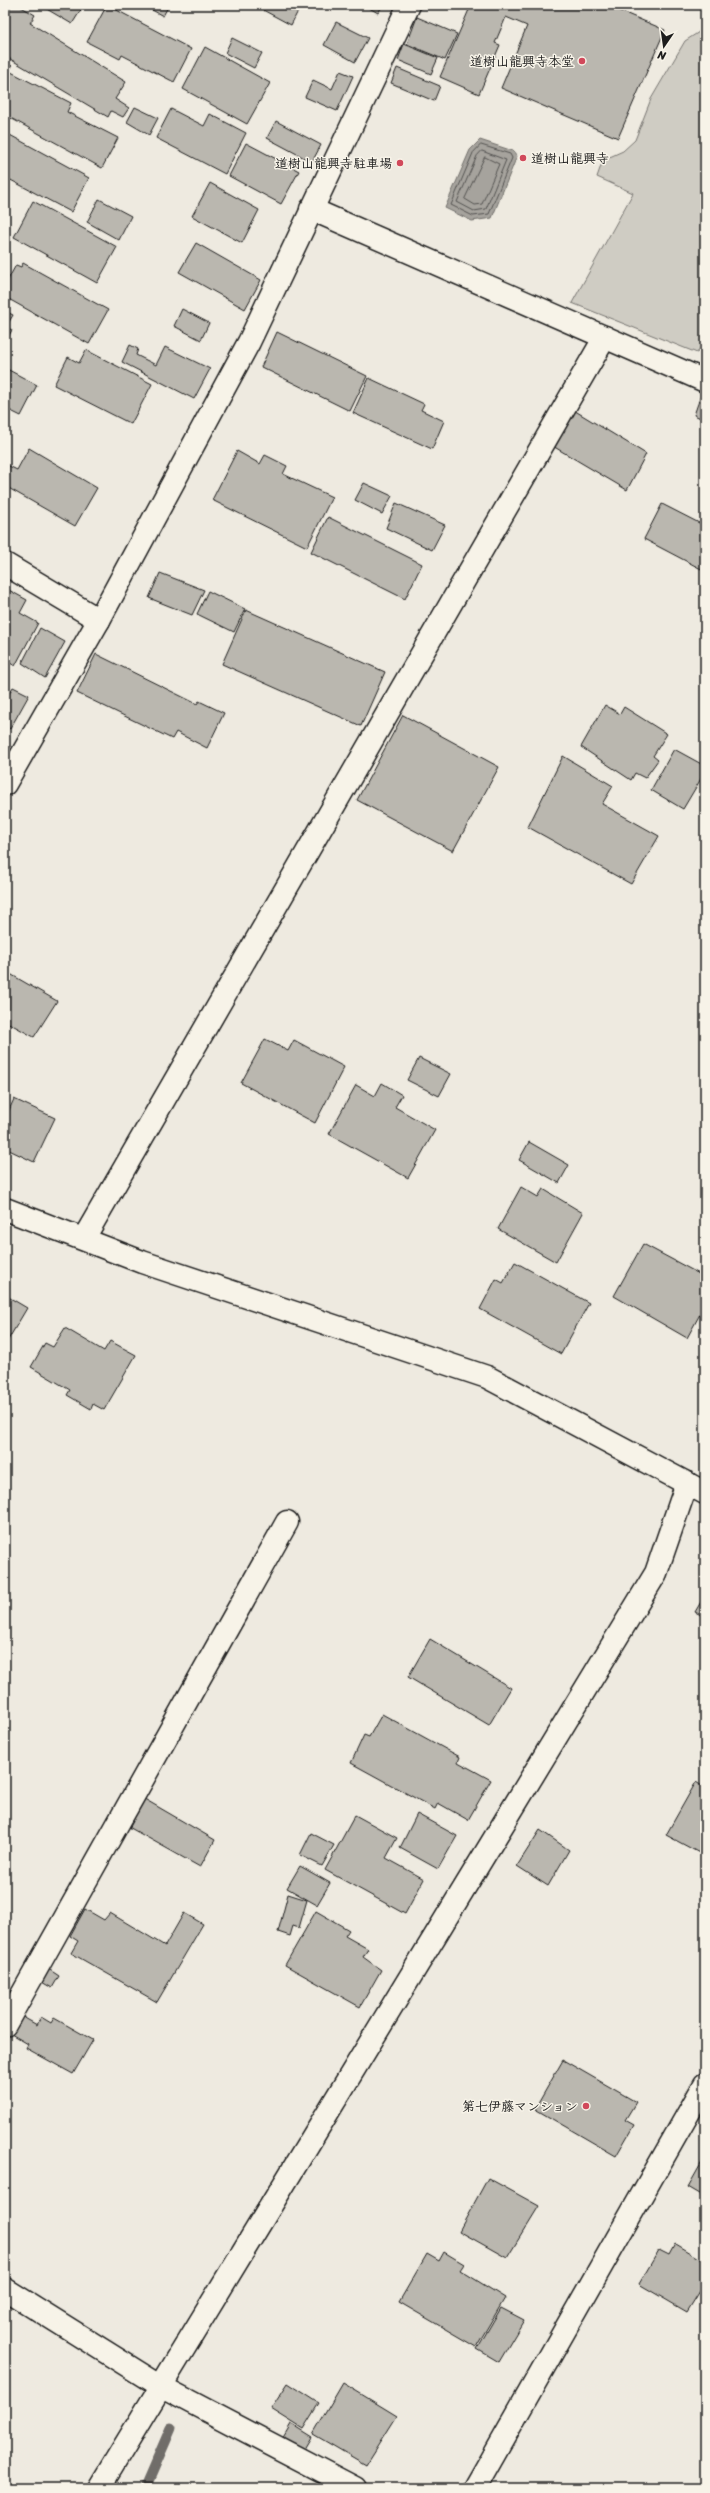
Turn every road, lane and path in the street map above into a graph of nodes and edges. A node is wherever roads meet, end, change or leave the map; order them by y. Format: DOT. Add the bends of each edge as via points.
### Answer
graph roads {
  1 [pos="409,5"];
  2 [pos="311,210"];
  3 [pos="605,337"];
  4 [pos="705,381"];
  5 [pos="5,564"];
  6 [pos="100,620"];
  7 [pos="5,784"];
  8 [pos="5,1209"];
  9 [pos="84,1238"];
  10 [pos="696,1488"];
  11 [pos="287,1522"];
  12 [pos="5,2025"];
  13 [pos="705,2084"];
  14 [pos="5,2289"];
  15 [pos="160,2386"];
  16 [pos="99,2488"];
  17 [pos="355,2488"];
  18 [pos="475,2488"];
  1 -- 2 [label="street"];
  2 -- 3 [label="street"];
  2 -- 6 [label="street" via="249,342"];
  3 -- 4 [label="street"];
  3 -- 9 [label="street"];
  5 -- 6 [label="street"];
  6 -- 7 [label="street"];
  8 -- 9 [label="street"];
  9 -- 10 [label="street" via="142,1262 487,1377"];
  10 -- 15 [label="street" via="656,1573"];
  11 -- 12 [label="street"];
  13 -- 18 [label="street"];
  14 -- 15 [label="street"];
  15 -- 16 [label="street"];
  15 -- 17 [label="street"];
}
